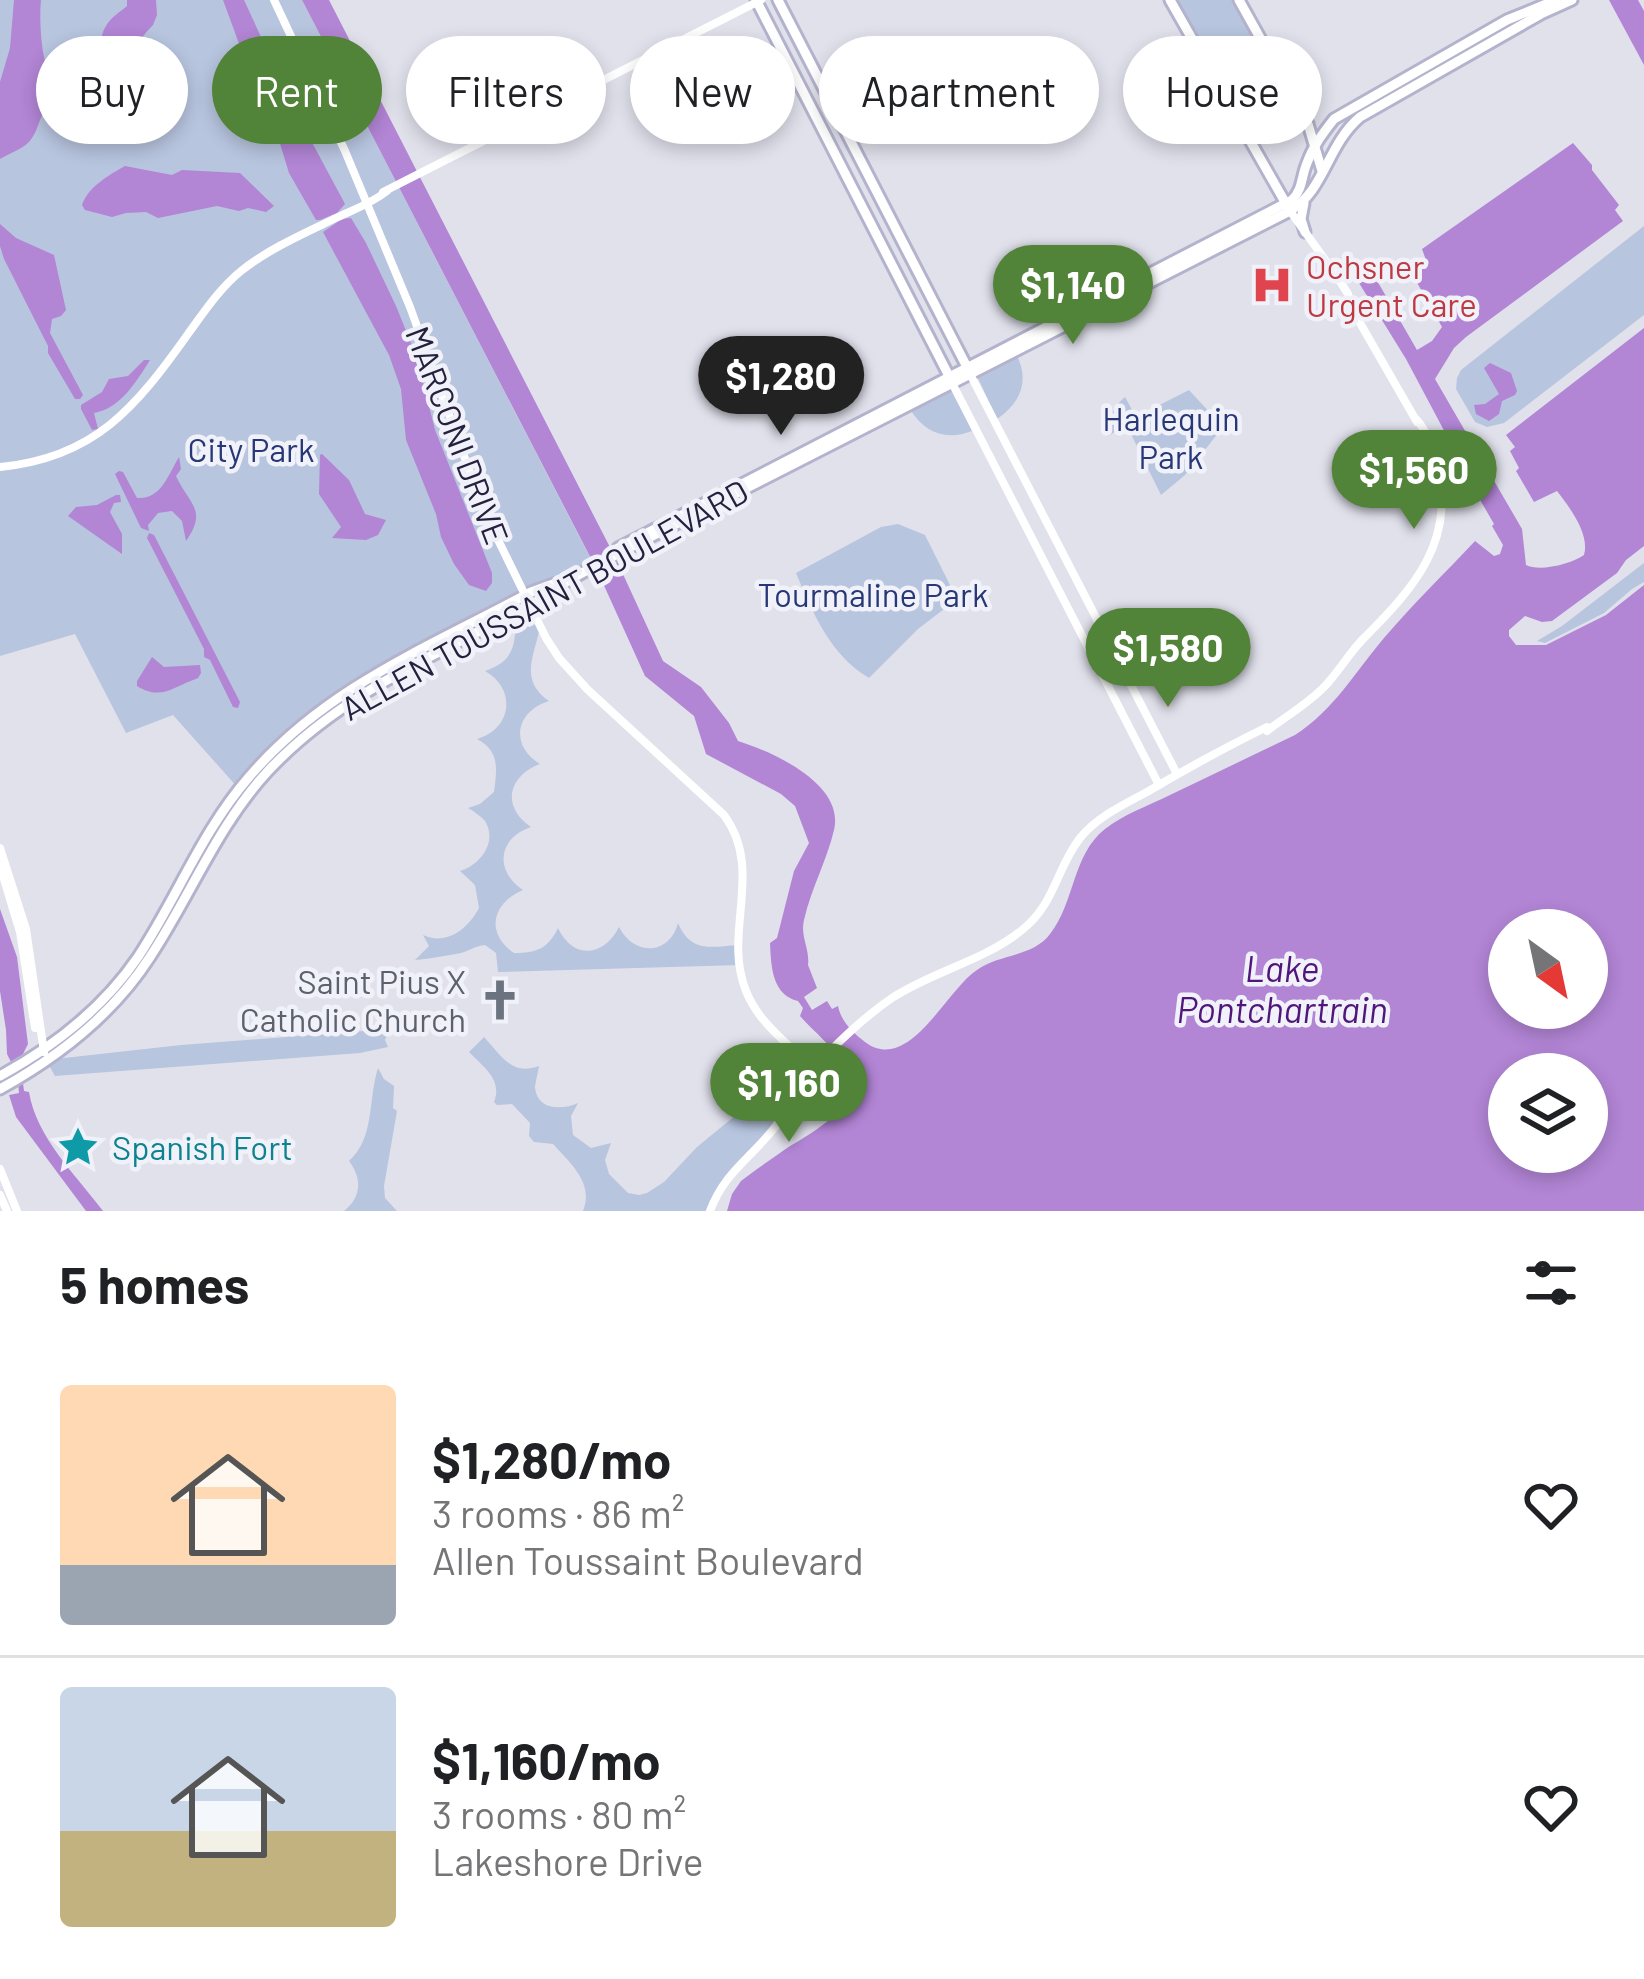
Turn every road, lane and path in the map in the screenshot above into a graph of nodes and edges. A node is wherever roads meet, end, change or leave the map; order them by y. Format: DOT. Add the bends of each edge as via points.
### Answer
graph roads {
  1 [pos="274,0"];
  2 [pos="778,0"];
  3 [pos="1170,0"];
  4 [pos="1239,0"];
  5 [pos="1556,0"];
  6 [pos="1572,0"];
  7 [pos="758,1"];
  8 [pos="1259,36"];
  9 [pos="1334,119"];
  10 [pos="1322,125"];
  11 [pos="1322,134"];
  12 [pos="1314,144"];
  13 [pos="1316,144"];
  14 [pos="1325,175"];
  15 [pos="1309,195"];
  16 [pos="367,202"];
  17 [pos="1288,207"];
  18 [pos="1305,232"];
  19 [pos="1349,301"];
  20 [pos="968,371"];
  21 [pos="950,380"];
  22 [pos="1013,457"];
  23 [pos="995,466"];
  24 [pos="0,467"];
  25 [pos="1083,592"];
  26 [pos="526,601"];
  27 [pos="1064,602"];
  28 [pos="1169,758"];
  29 [pos="1151,769"];
  30 [pos="1177,774"];
  31 [pos="1159,785"];
  32 [pos="0,848"];
  33 [pos="0,866"];
  34 [pos="43,1056"];
  35 [pos="814,1070"];
  36 [pos="19,1072"];
  37 [pos="0,1076"];
  38 [pos="0,1089"];
  39 [pos="0,1169"];
  40 [pos="0,1195"];
  41 [pos="7,1211"];
  42 [pos="17,1211"];
  43 [pos="710,1211"];
  1 -- 16 [label="street, MARCONI DRIVE"];
  2 -- 20 [label="main road"];
  3 -- 17 [label="main road"];
  4 -- 8 [label="main road"];
  5 -- 9 [label="main road"];
  6 -- 14 [label="main road, ALLEN TOUSSAINT BOULEVARD" via="1365,113 1342,134"];
  7 -- 16 [label="street"];
  7 -- 21 [label="main road"];
  9 -- 10 [label="main road"];
  9 -- 11 [label="main road"];
  12 -- 17 [label="main road"];
  13 -- 14 [label="main road"];
  14 -- 15 [label="main road, ALLEN TOUSSAINT BOULEVARD"];
  15 -- 17 [label="main road, ALLEN TOUSSAINT BOULEVARD"];
  15 -- 18 [label="main road" via="1300,214"];
  16 -- 24 [label="street" via="232,278 113,425 58,455"];
  16 -- 26 [label="street, MARCONI DRIVE" via="484,512"];
  17 -- 18 [label="street"];
  17 -- 19 [label="street"];
  17 -- 20 [label="main road, ALLEN TOUSSAINT BOULEVARD"];
  18 -- 19 [label="street"];
  19 -- 30 [label="street" via="1426,433 1439,472 1437,542 1316,695"];
  20 -- 21 [label="main road, ALLEN TOUSSAINT BOULEVARD"];
  20 -- 22 [label="street"];
  21 -- 23 [label="street"];
  21 -- 26 [label="main road, ALLEN TOUSSAINT BOULEVARD"];
  22 -- 23 [label="street"];
  22 -- 25 [label="street"];
  23 -- 27 [label="street"];
  25 -- 27 [label="street"];
  25 -- 28 [label="street"];
  26 -- 34 [label="main road, ALLEN TOUSSAINT BOULEVARD" via="394,669 306,728 201,857 131,975"];
  26 -- 35 [label="street, MARCONI DRIVE" via="575,677 730,824 744,862 743,983 763,1021"];
  27 -- 29 [label="street"];
  28 -- 29 [label="street"];
  28 -- 30 [label="street"];
  29 -- 31 [label="street"];
  30 -- 31 [label="street"];
  31 -- 35 [label="street" via="1090,827 1050,899 1021,931 889,999"];
  32 -- 34 [label="street" via="28,940"];
  33 -- 34 [label="street"];
  34 -- 36 [label="main road, ALLEN TOUSSAINT BOULEVARD"];
  35 -- 43 [label="street"];
  36 -- 37 [label="main road, ALLEN TOUSSAINT BOULEVARD"];
  36 -- 38 [label="main road, ALLEN TOUSSAINT BOULEVARD"];
  39 -- 42 [label="street"];
  40 -- 41 [label="street"];
}
